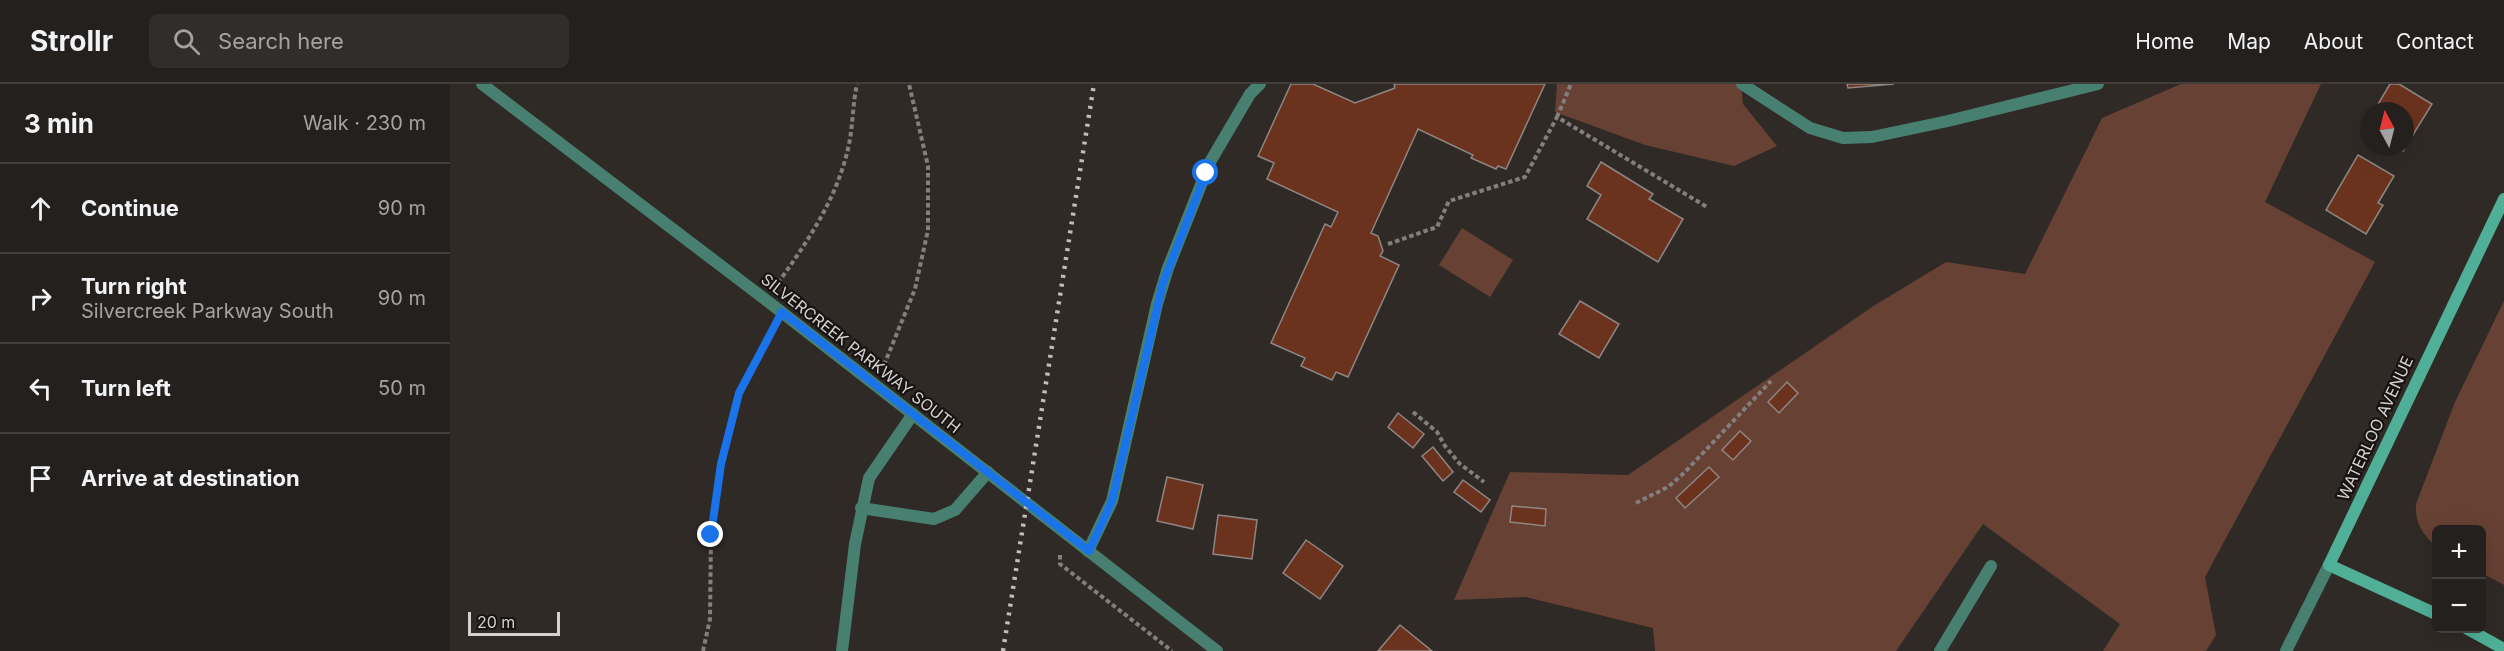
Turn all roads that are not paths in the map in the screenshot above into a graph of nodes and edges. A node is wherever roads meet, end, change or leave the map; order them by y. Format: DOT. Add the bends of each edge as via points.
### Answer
graph roads {
  1 [pos="482,84"];
  2 [pos="1260,84"];
  3 [pos="1742,84"];
  4 [pos="2098,84"];
  5 [pos="2504,199"];
  6 [pos="913,414"];
  7 [pos="988,472"];
  8 [pos="861,508"];
  9 [pos="1089,551"];
  10 [pos="2329,565"];
  11 [pos="1991,566"];
  12 [pos="2432,612"];
  13 [pos="2475,633"];
  14 [pos="2504,649"];
  15 [pos="842,651"];
  16 [pos="1217,651"];
  17 [pos="1940,651"];
  18 [pos="2286,651"];
  1 -- 6 [label="street, SILVERCREEK PARKWAY SOUTH"];
  2 -- 9 [label="street" via="1250,94 1210,162 1168,268 1112,501"];
  3 -- 4 [label="street" via="1810,128 1843,138 1872,137 1948,121"];
  5 -- 10 [label="street, WATERLOO AVENUE"];
  6 -- 7 [label="street, SILVERCREEK PARKWAY SOUTH"];
  6 -- 8 [label="street" via="869,478"];
  7 -- 8 [label="street" via="955,510 934,519"];
  7 -- 9 [label="street, SILVERCREEK PARKWAY SOUTH"];
  8 -- 15 [label="street"];
  9 -- 16 [label="street, SILVERCREEK PARKWAY SOUTH"];
  10 -- 12 [label="street"];
  10 -- 18 [label="street"];
  11 -- 17 [label="street"];
  13 -- 14 [label="street"];
}
